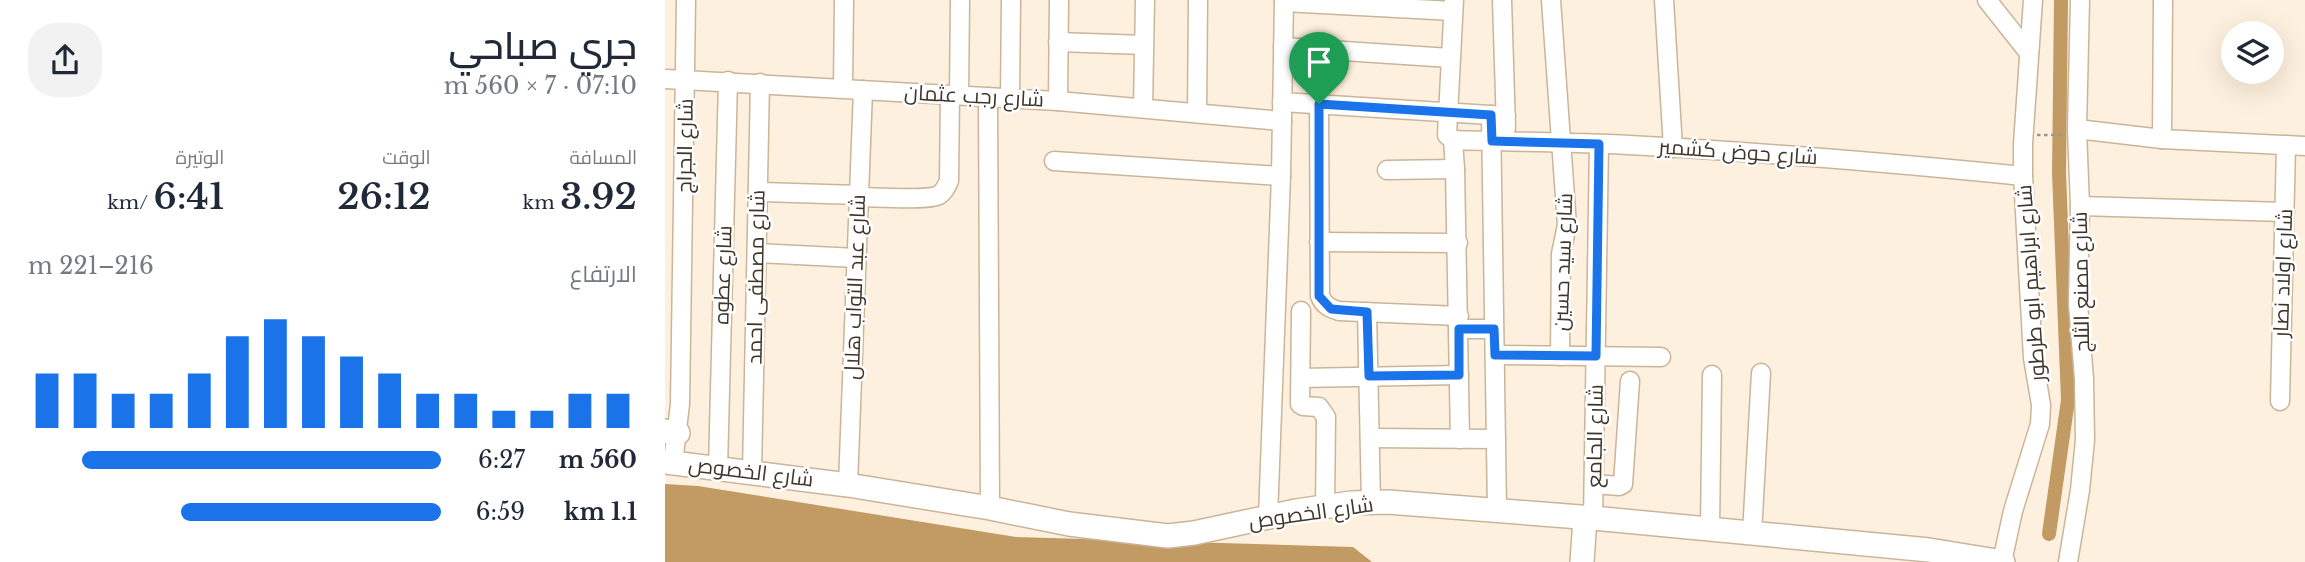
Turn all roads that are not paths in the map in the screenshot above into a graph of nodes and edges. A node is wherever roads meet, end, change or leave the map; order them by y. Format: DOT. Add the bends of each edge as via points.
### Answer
graph roads {
  1 [pos="686,0"];
  2 [pos="844,0"];
  3 [pos="960,0"];
  4 [pos="1011,0"];
  5 [pos="1059,0"];
  6 [pos="1145,0"];
  7 [pos="1198,0"];
  8 [pos="1502,0"];
  9 [pos="1551,0"];
  10 [pos="1664,0"];
  11 [pos="1987,0"];
  12 [pos="2033,0"];
  13 [pos="2080,0"];
  14 [pos="2163,0"];
  15 [pos="1284,1"];
  16 [pos="1453,5"];
  17 [pos="1058,42"];
  18 [pos="1144,45"];
  19 [pos="1283,47"];
  20 [pos="2029,53"];
  21 [pos="1450,58"];
  22 [pos="665,79"];
  23 [pos="686,80"];
  24 [pos="728,81"];
  25 [pos="760,83"];
  26 [pos="843,88"];
  27 [pos="863,90"];
  28 [pos="954,95"];
  29 [pos="988,97"];
  30 [pos="1010,98"];
  31 [pos="1058,101"];
  32 [pos="1282,102"];
  33 [pos="1319,104"];
  34 [pos="1143,108"];
  35 [pos="1448,112"];
  36 [pos="1197,113"];
  37 [pos="1499,116"];
  38 [pos="1282,121"];
  39 [pos="2072,132"];
  40 [pos="1451,138"];
  41 [pos="2162,139"];
  42 [pos="1499,141"];
  43 [pos="1563,143"];
  44 [pos="1599,144"];
  45 [pos="2286,145"];
  46 [pos="2305,146"];
  47 [pos="1673,148"];
  48 [pos="1054,161"];
  49 [pos="1455,169"];
  50 [pos="1387,170"];
  51 [pos="1281,176"];
  52 [pos="2023,176"];
  53 [pos="758,192"];
  54 [pos="858,196"];
  55 [pos="2080,206"];
  56 [pos="2285,212"];
  57 [pos="1319,243"];
  58 [pos="1458,243"];
  59 [pos="757,253"];
  60 [pos="856,258"];
  61 [pos="1301,311"];
  62 [pos="1367,312"];
  63 [pos="1459,323"];
  64 [pos="1494,329"];
  65 [pos="1495,355"];
  66 [pos="1560,356"];
  67 [pos="1596,356"];
  68 [pos="1661,357"];
  69 [pos="1761,373"];
  70 [pos="1459,375"];
  71 [pos="1712,375"];
  72 [pos="1369,376"];
  73 [pos="1301,378"];
  74 [pos="1630,382"];
  75 [pos="2280,401"];
  76 [pos="672,403"];
  77 [pos="671,432"];
  78 [pos="1370,438"];
  79 [pos="1460,439"];
  80 [pos="1496,439"];
  81 [pos="669,462"];
  82 [pos="717,468"];
  83 [pos="752,472"];
  84 [pos="1594,484"];
  85 [pos="849,485"];
  86 [pos="1371,503"];
  87 [pos="1325,507"];
  88 [pos="990,508"];
  89 [pos="1497,510"];
  90 [pos="1268,517"];
  91 [pos="1589,518"];
  92 [pos="1710,530"];
  93 [pos="1752,534"];
  94 [pos="1582,556"];
  95 [pos="2003,562"];
  96 [pos="2068,562"];
  1 -- 23 [label="street, شارع الجراج"];
  2 -- 26 [label="street"];
  3 -- 28 [label="street"];
  4 -- 30 [label="street"];
  5 -- 17 [label="street"];
  6 -- 18 [label="street"];
  7 -- 36 [label="street"];
  8 -- 37 [label="street"];
  9 -- 43 [label="street, شارع سيد حسين"];
  10 -- 47 [label="street"];
  11 -- 20 [label="street"];
  12 -- 20 [label="street, شارع ابراهيم ابو طرطور"];
  13 -- 39 [label="street, شارع مصنع الثلج"];
  14 -- 41 [label="street"];
  15 -- 16 [label="street"];
  15 -- 19 [label="street"];
  16 -- 21 [label="street"];
  17 -- 18 [label="street"];
  17 -- 31 [label="street"];
  18 -- 34 [label="street"];
  19 -- 21 [label="street"];
  19 -- 32 [label="street"];
  20 -- 52 [label="street, شارع ابراهيم ابو طرطور"];
  21 -- 35 [label="street"];
  22 -- 23 [label="street, شارع رجب عثمان"];
  23 -- 24 [label="street, شارع رجب عثمان"];
  23 -- 76 [label="street, شارع الجراج"];
  24 -- 25 [label="street, شارع رجب عثمان"];
  24 -- 82 [label="street, شارع عطوه"];
  25 -- 26 [label="street, شارع رجب عثمان"];
  25 -- 53 [label="street, شارع مصطفى احمد"];
  26 -- 27 [label="street, شارع رجب عثمان"];
  27 -- 28 [label="street, شارع رجب عثمان"];
  27 -- 54 [label="street, شارع عبد التواب هلال"];
  28 -- 29 [label="street, شارع رجب عثمان"];
  28 -- 54 [label="street" via="945,189 938,196 926,197"];
  29 -- 30 [label="street, شارع رجب عثمان"];
  29 -- 88 [label="street"];
  30 -- 31 [label="street, شارع رجب عثمان"];
  31 -- 34 [label="street, شارع رجب عثمان"];
  32 -- 33 [label="street"];
  32 -- 38 [label="street"];
  33 -- 35 [label="street"];
  33 -- 57 [label="street"];
  34 -- 36 [label="street, شارع رجب عثمان"];
  35 -- 37 [label="street"];
  35 -- 40 [label="street"];
  36 -- 38 [label="street, شارع رجب عثمان"];
  37 -- 42 [label="street"];
  38 -- 51 [label="street"];
  39 -- 41 [label="street"];
  39 -- 55 [label="street, شارع مصنع الثلج"];
  40 -- 42 [label="street, شارع حوض كشمير"];
  40 -- 49 [label="street"];
  41 -- 45 [label="street"];
  42 -- 43 [label="street, شارع حوض كشمير"];
  42 -- 64 [label="street"];
  43 -- 44 [label="street, شارع حوض كشمير"];
  43 -- 66 [label="street, شارع سيد حسين" via="1567,225 1561,254"];
  44 -- 47 [label="street, شارع حوض كشمير"];
  44 -- 67 [label="street, شارع الجامع"];
  45 -- 46 [label="street"];
  45 -- 56 [label="street, شارع اولاد نصار"];
  47 -- 52 [label="street, شارع حوض كشمير"];
  48 -- 51 [label="street"];
  49 -- 50 [label="street"];
  49 -- 58 [label="street"];
  51 -- 90 [label="street"];
  52 -- 95 [label="street, شارع ابراهيم ابو طرطور" via="2033,358 2041,405"];
  53 -- 54 [label="street"];
  53 -- 59 [label="street, شارع مصطفى احمد"];
  54 -- 60 [label="street, شارع عبد التواب هلال"];
  55 -- 56 [label="street"];
  55 -- 96 [label="street, شارع مصنع الثلج" via="2078,304 2085,440"];
  56 -- 75 [label="street, شارع اولاد نصار"];
  57 -- 58 [label="street"];
  57 -- 62 [label="street" via="1319,296 1331,309"];
  58 -- 63 [label="street"];
  59 -- 60 [label="street"];
  59 -- 83 [label="street, شارع مصطفى احمد"];
  60 -- 85 [label="street, شارع عبد التواب هلال"];
  61 -- 73 [label="street"];
  62 -- 63 [label="street"];
  62 -- 72 [label="street"];
  63 -- 64 [label="street"];
  63 -- 70 [label="street"];
  64 -- 65 [label="street"];
  65 -- 66 [label="street"];
  65 -- 80 [label="street"];
  66 -- 67 [label="street"];
  67 -- 68 [label="street"];
  67 -- 84 [label="street, شارع الجامع"];
  69 -- 93 [label="street"];
  70 -- 72 [label="street"];
  70 -- 79 [label="street"];
  71 -- 92 [label="street"];
  72 -- 73 [label="street"];
  72 -- 78 [label="street"];
  73 -- 87 [label="street" via="1301,405 1319,407 1326,417"];
  74 -- 84 [label="street" via="1623,484"];
  76 -- 77 [label="street, شارع الجراج"];
  77 -- 81 [label="street, شارع الجراج"];
  78 -- 79 [label="street"];
  78 -- 86 [label="street"];
  79 -- 80 [label="street"];
  80 -- 89 [label="street"];
  81 -- 82 [label="main road, شارع الخصوص"];
  82 -- 83 [label="main road, شارع الخصوص"];
  83 -- 85 [label="main road, شارع الخصوص"];
  84 -- 91 [label="street, شارع الجامع"];
  85 -- 88 [label="main road, شارع الخصوص"];
  86 -- 87 [label="main road, شارع الخصوص"];
  86 -- 89 [label="main road, شارع الخصوص"];
  87 -- 90 [label="main road, شارع الخصوص"];
  88 -- 90 [label="main road, شارع الخصوص" via="1069,524 1168,536"];
  89 -- 91 [label="main road, شارع الخصوص"];
  91 -- 92 [label="main road, شارع الخصوص"];
  91 -- 94 [label="main road"];
  92 -- 93 [label="main road, شارع الخصوص"];
  93 -- 95 [label="main road, شارع الخصوص" via="1929,550"];
}
